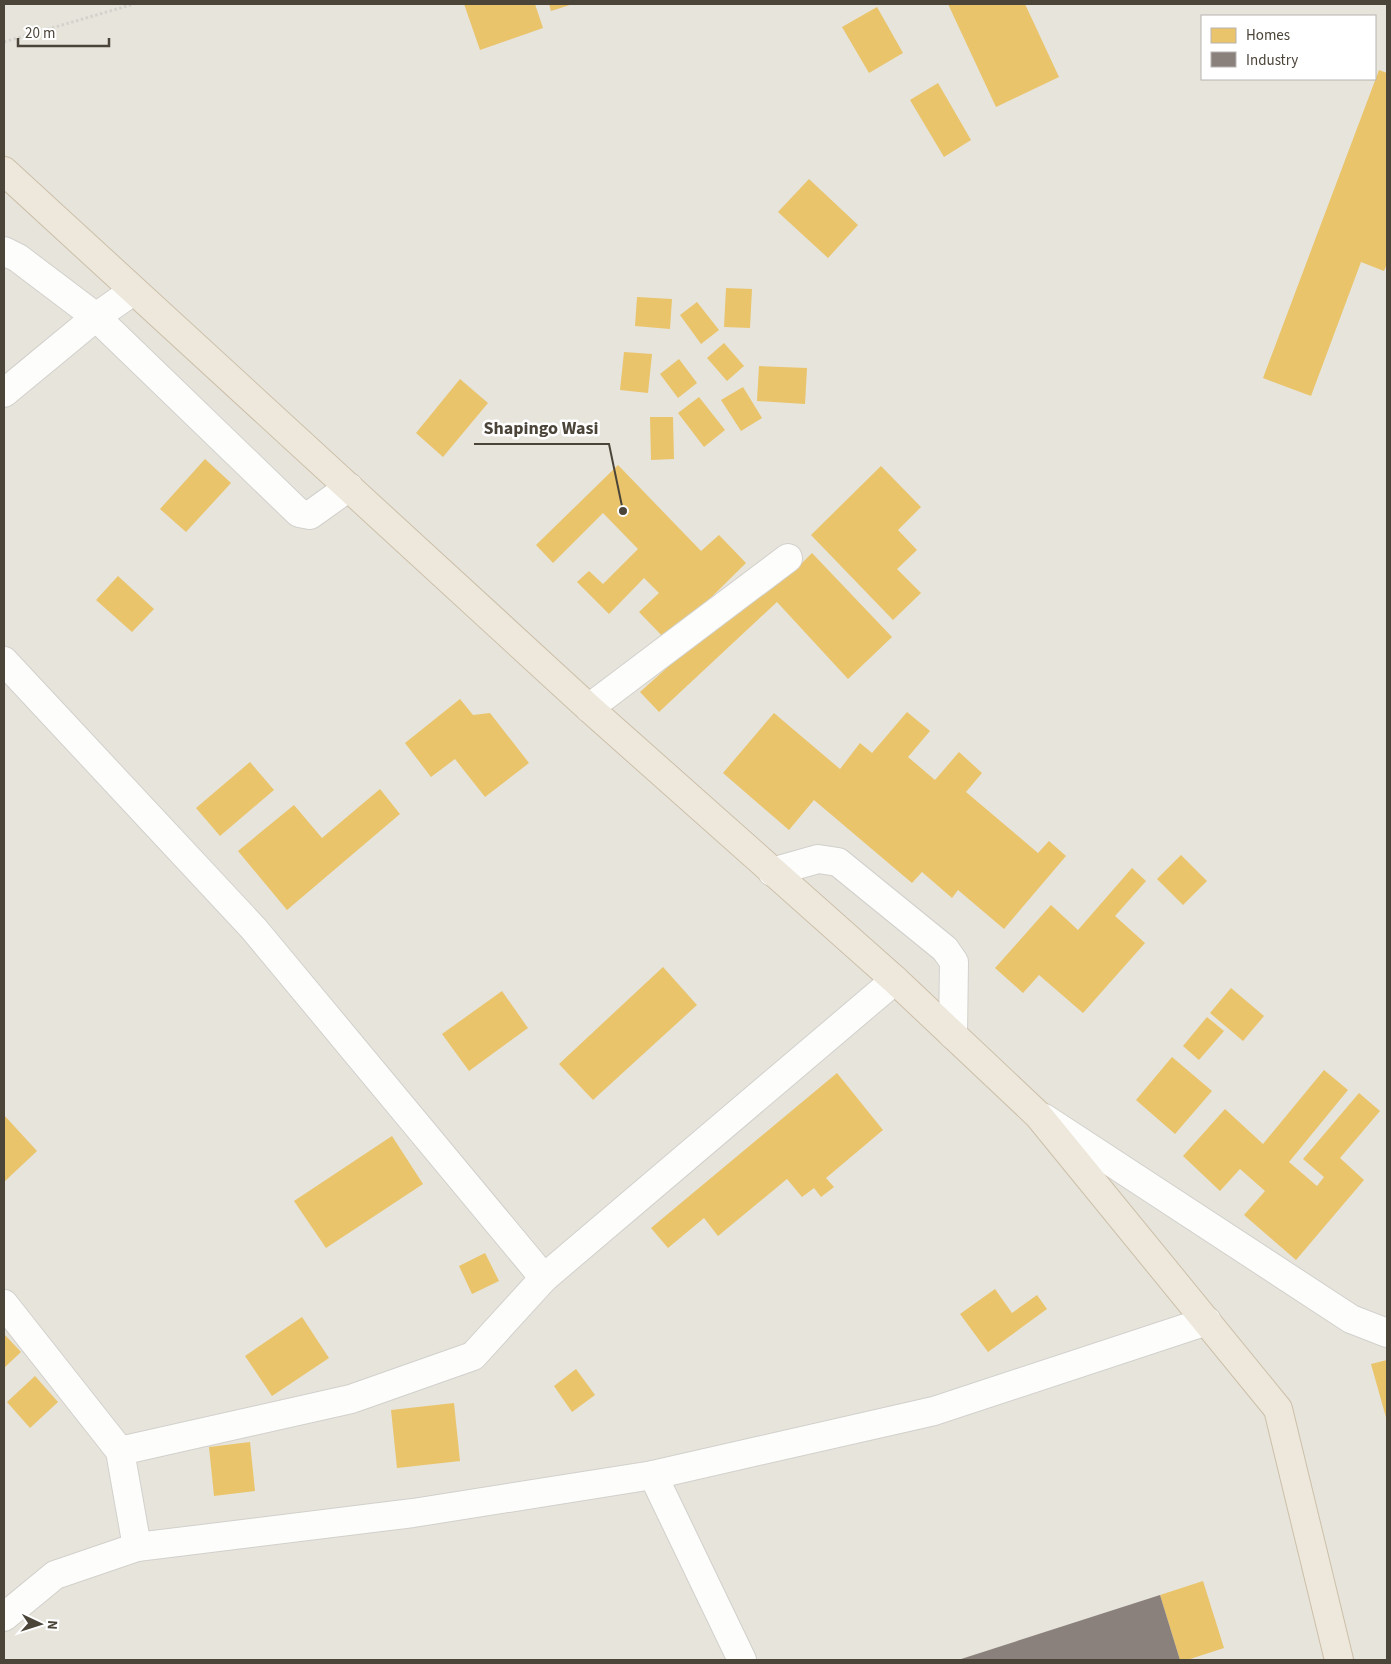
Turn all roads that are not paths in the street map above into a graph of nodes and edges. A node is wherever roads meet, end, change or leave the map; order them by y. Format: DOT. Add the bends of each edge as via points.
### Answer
graph roads {
  1 [pos="4,171"];
  2 [pos="4,250"];
  3 [pos="133,291"];
  4 [pos="96,316"];
  5 [pos="4,393"];
  6 [pos="349,487"];
  7 [pos="788,558"];
  8 [pos="4,661"];
  9 [pos="589,708"];
  10 [pos="772,872"];
  11 [pos="895,980"];
  12 [pos="953,1035"];
  13 [pos="1038,1115"];
  14 [pos="544,1278"];
  15 [pos="4,1304"];
  16 [pos="1207,1321"];
  17 [pos="1387,1333"];
  18 [pos="120,1451"];
  19 [pos="653,1475"];
  20 [pos="137,1547"];
  21 [pos="4,1616"];
  22 [pos="742,1660"];
  23 [pos="1339,1660"];
  1 -- 3 [label="highway"];
  2 -- 4 [label="street"];
  3 -- 4 [label="street"];
  3 -- 6 [label="highway"];
  4 -- 5 [label="street"];
  4 -- 6 [label="street" via="300,513 310,514"];
  6 -- 9 [label="highway"];
  7 -- 9 [label="street"];
  8 -- 14 [label="street" via="254,929"];
  9 -- 10 [label="highway"];
  10 -- 11 [label="highway"];
  10 -- 12 [label="street" via="818,859 838,862 945,949 954,962"];
  11 -- 12 [label="highway"];
  11 -- 14 [label="street"];
  12 -- 13 [label="highway"];
  13 -- 16 [label="highway"];
  13 -- 17 [label="street" via="1351,1319"];
  14 -- 18 [label="street" via="473,1356 351,1400"];
  15 -- 18 [label="street"];
  16 -- 19 [label="street" via="934,1411"];
  16 -- 23 [label="highway" via="1278,1409"];
  18 -- 20 [label="street"];
  19 -- 20 [label="street" via="413,1513"];
  19 -- 22 [label="street"];
  20 -- 21 [label="street" via="55,1575"];
}
